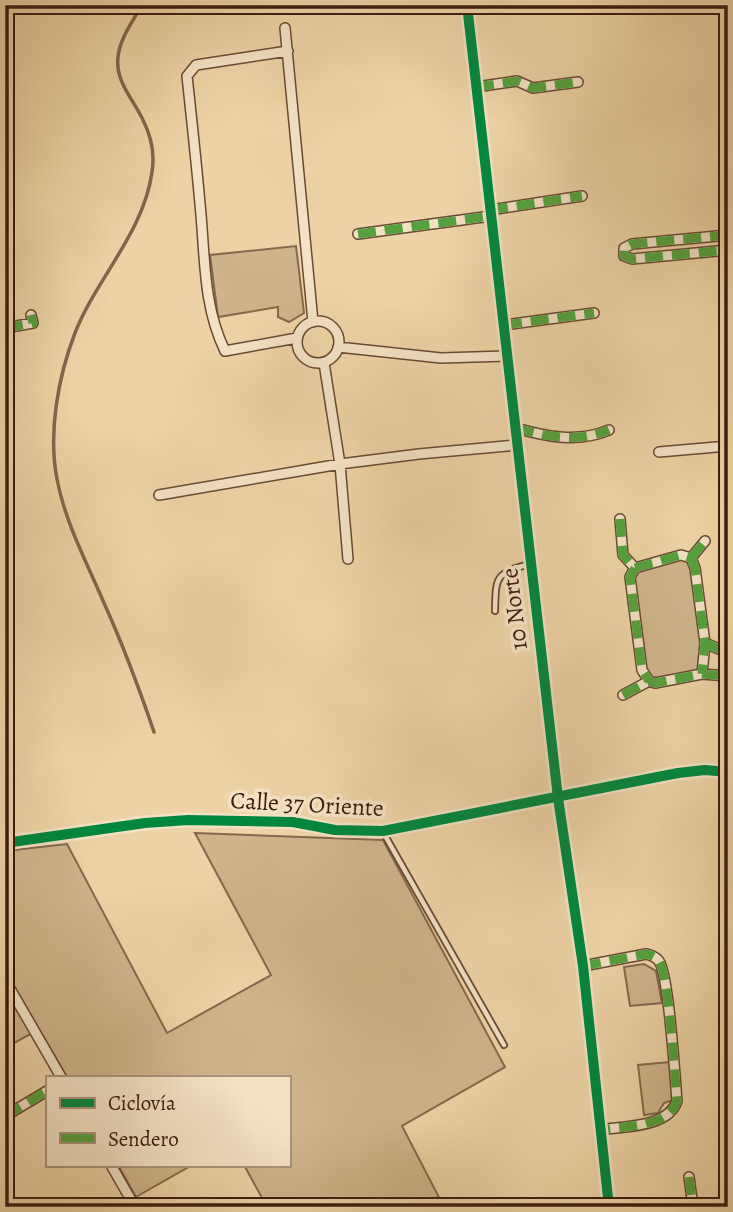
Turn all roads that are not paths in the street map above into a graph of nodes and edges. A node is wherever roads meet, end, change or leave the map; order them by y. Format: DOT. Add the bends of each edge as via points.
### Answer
graph roads {
  1 [pos="467,5"];
  2 [pos="285,28"];
  3 [pos="288,51"];
  4 [pos="578,82"];
  5 [pos="476,88"];
  6 [pos="582,196"];
  7 [pos="491,213"];
  8 [pos="358,234"];
  9 [pos="728,235"];
  10 [pos="712,237"];
  11 [pos="682,239"];
  12 [pos="654,242"];
  13 [pos="728,250"];
  14 [pos="714,251"];
  15 [pos="684,254"];
  16 [pos="656,257"];
  17 [pos="594,313"];
  18 [pos="32,315"];
  19 [pos="313,322"];
  20 [pos="504,325"];
  21 [pos="5,328"];
  22 [pos="297,338"];
  23 [pos="338,347"];
  24 [pos="507,356"];
  25 [pos="324,362"];
  26 [pos="516,428"];
  27 [pos="609,430"];
  28 [pos="517,445"];
  29 [pos="728,446"];
  30 [pos="659,452"];
  31 [pos="340,464"];
  32 [pos="159,495"];
  33 [pos="620,519"];
  34 [pos="705,541"];
  35 [pos="691,558"];
  36 [pos="348,559"];
  37 [pos="530,564"];
  38 [pos="635,568"];
  39 [pos="495,611"];
  40 [pos="705,643"];
  41 [pos="728,653"];
  42 [pos="702,674"];
  43 [pos="728,676"];
  44 [pos="649,681"];
  45 [pos="623,695"];
  46 [pos="728,772"];
  47 [pos="558,798"];
  48 [pos="383,831"];
  49 [pos="5,843"];
  50 [pos="583,966"];
  51 [pos="5,980"];
  52 [pos="504,1045"];
  53 [pos="60,1076"];
  54 [pos="46,1092"];
  55 [pos="5,1116"];
  56 [pos="600,1130"];
  57 [pos="112,1166"];
  58 [pos="689,1177"];
  59 [pos="135,1207"];
  60 [pos="609,1207"];
  61 [pos="693,1207"];
  1 -- 5 [label="street, 10 Norte"];
  2 -- 3 [label="street"];
  3 -- 19 [label="street"];
  3 -- 22 [label="street" via="196,65 187,76 214,329 225,351"];
  4 -- 5 [label="street" via="533,88 517,81"];
  5 -- 7 [label="street, 10 Norte"];
  6 -- 7 [label="street"];
  7 -- 8 [label="street"];
  7 -- 20 [label="street, 10 Norte"];
  9 -- 10 [label="street"];
  10 -- 11 [label="street"];
  10 -- 14 [label="street"];
  11 -- 12 [label="street"];
  11 -- 15 [label="street"];
  12 -- 16 [label="street"];
  12 -- 16 [label="street" via="628,245 624,256"];
  13 -- 14 [label="street"];
  14 -- 15 [label="street"];
  15 -- 16 [label="street"];
  17 -- 20 [label="street"];
  18 -- 21 [label="street" via="33,323"];
  19 -- 22 [label="street" via="303,327"];
  19 -- 23 [label="street" via="329,325"];
  20 -- 24 [label="street, 10 Norte"];
  22 -- 25 [label="street" via="303,358"];
  23 -- 24 [label="street" via="441,358"];
  23 -- 25 [label="street"];
  24 -- 26 [label="street, 10 Norte"];
  25 -- 31 [label="street"];
  26 -- 27 [label="street" via="554,438 586,437"];
  26 -- 28 [label="street, 10 Norte"];
  28 -- 31 [label="street"];
  28 -- 37 [label="street, 10 Norte"];
  29 -- 30 [label="street"];
  31 -- 32 [label="street"];
  31 -- 36 [label="street"];
  33 -- 38 [label="street" via="623,555"];
  34 -- 35 [label="street"];
  35 -- 38 [label="street" via="681,555"];
  35 -- 40 [label="street"];
  37 -- 39 [label="lane" via="500,576"];
  37 -- 47 [label="street, 10 Norte"];
  38 -- 44 [label="street" via="630,577 642,670"];
  40 -- 41 [label="street"];
  40 -- 42 [label="street"];
  42 -- 43 [label="street"];
  42 -- 44 [label="street"];
  44 -- 45 [label="street"];
  46 -- 47 [label="street, Calle 37 Oriente" via="678,773"];
  47 -- 48 [label="street, Calle 37 Oriente"];
  47 -- 50 [label="street, 10 Norte"];
  48 -- 49 [label="street, Calle 37 Oriente" via="335,830 293,822 188,820"];
  48 -- 52 [label="lane"];
  50 -- 56 [label="street, 10 Norte"];
  50 -- 56 [label="street" via="646,954 659,959 667,1000 677,1101 674,1110 661,1119"];
  51 -- 53 [label="street"];
  54 -- 55 [label="street"];
  56 -- 60 [label="street, 10 Norte"];
  57 -- 59 [label="street"];
  58 -- 61 [label="street"];
}
